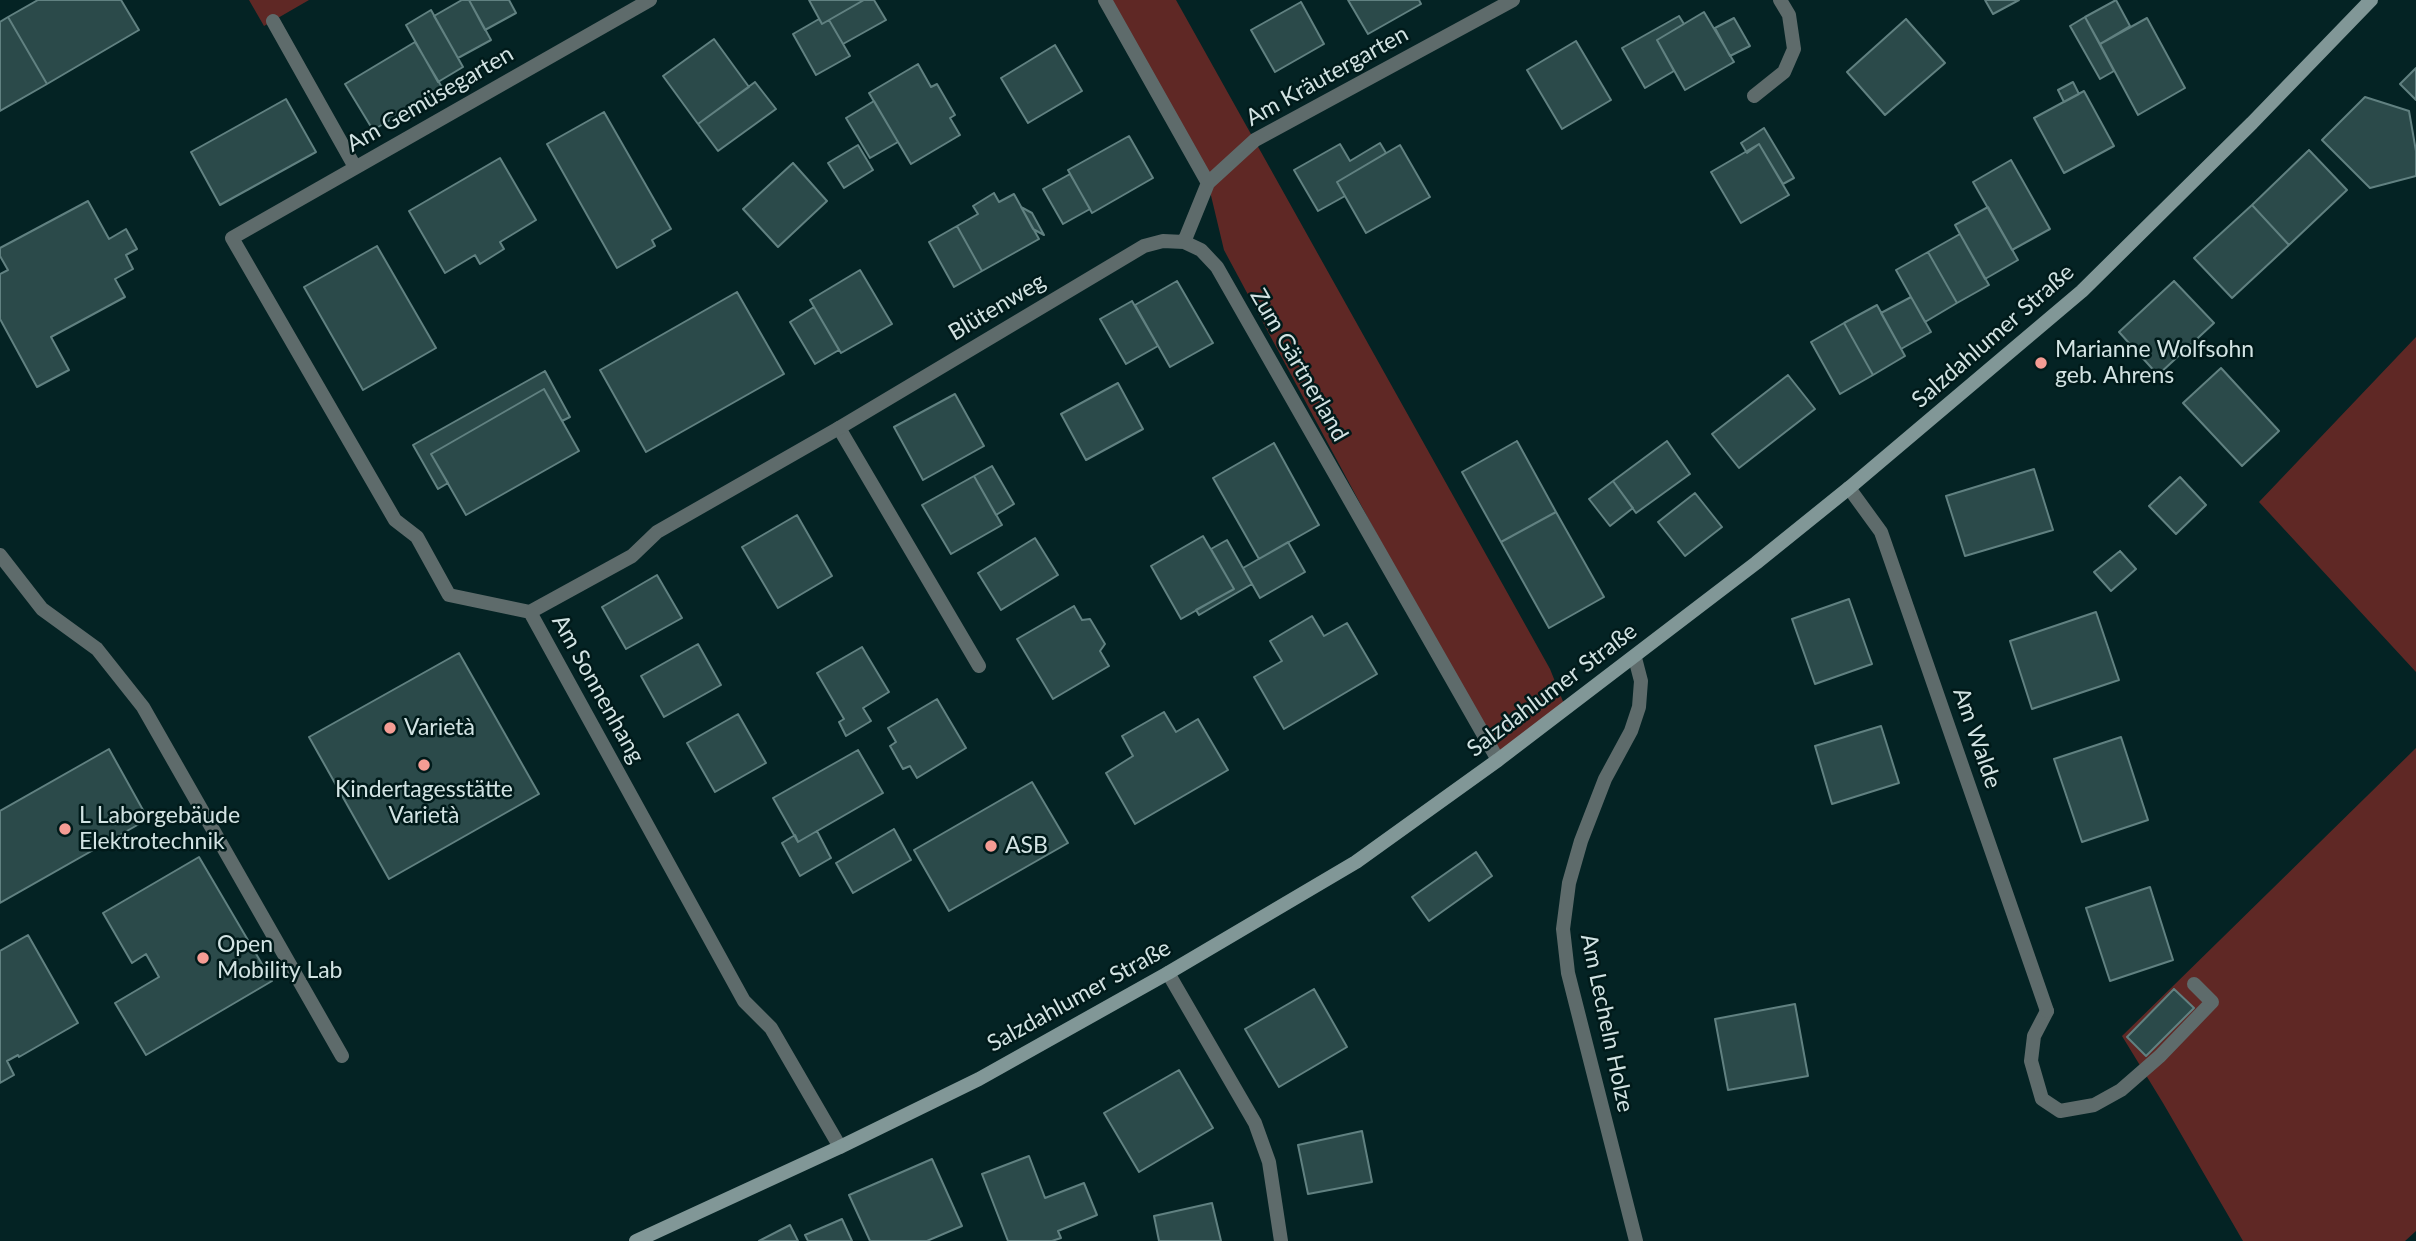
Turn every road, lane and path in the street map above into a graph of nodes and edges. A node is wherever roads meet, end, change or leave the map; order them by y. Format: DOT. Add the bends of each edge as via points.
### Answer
graph roads {
  1 [pos="650,0"];
  2 [pos="1105,0"];
  3 [pos="1513,0"];
  4 [pos="1780,0"];
  5 [pos="2371,0"];
  6 [pos="273,21"];
  7 [pos="1754,96"];
  8 [pos="355,167"];
  9 [pos="1208,183"];
  10 [pos="232,238"];
  11 [pos="1184,242"];
  12 [pos="839,428"];
  13 [pos="1849,488"];
  14 [pos="0,555"];
  15 [pos="530,612"];
  16 [pos="1635,658"];
  17 [pos="979,666"];
  18 [pos="1498,760"];
  19 [pos="1168,973"];
  20 [pos="2194,984"];
  21 [pos="342,1056"];
  22 [pos="840,1147"];
  23 [pos="636,1241"];
  24 [pos="1281,1241"];
  25 [pos="1636,1241"];
  1 -- 8 [label="street, Am Gemüsegarten"];
  2 -- 9 [label="street"];
  3 -- 9 [label="street, Am Kräutergarten" via="1255,140"];
  4 -- 7 [label="street" via="1789,15 1794,49 1784,72"];
  5 -- 13 [label="main road, Salzdahlumer Straße" via="2082,291"];
  6 -- 8 [label="street"];
  8 -- 10 [label="street, Am Gemüsegarten"];
  9 -- 11 [label="street"];
  10 -- 15 [label="street, Am Sonnenhang" via="395,520 417,537 449,595"];
  11 -- 12 [label="street, Blütenweg" via="1144,246"];
  11 -- 18 [label="street, Zum Gärtnerland" via="1201,250 1217,267"];
  12 -- 15 [label="street, Blütenweg" via="657,532 632,556"];
  12 -- 17 [label="street"];
  13 -- 16 [label="main road, Salzdahlumer Straße"];
  13 -- 20 [label="street, Am Walde" via="1881,532 2048,1011 2035,1036 2031,1061 2042,1099 2060,1111 2094,1105 2121,1090 2212,1002"];
  14 -- 21 [label="street" via="42,609 97,649 143,707"];
  15 -- 22 [label="street, Am Sonnenhang" via="744,1001 771,1028"];
  16 -- 18 [label="main road, Salzdahlumer Straße"];
  16 -- 25 [label="street, Am Lecheln Holze" via="1641,681 1639,707 1581,841 1563,929 1568,973"];
  18 -- 19 [label="main road, Salzdahlumer Straße" via="1356,862"];
  19 -- 22 [label="main road, Salzdahlumer Straße" via="979,1079"];
  19 -- 24 [label="street" via="1255,1122 1269,1162"];
  22 -- 23 [label="main road, Salzdahlumer Straße"];
}
